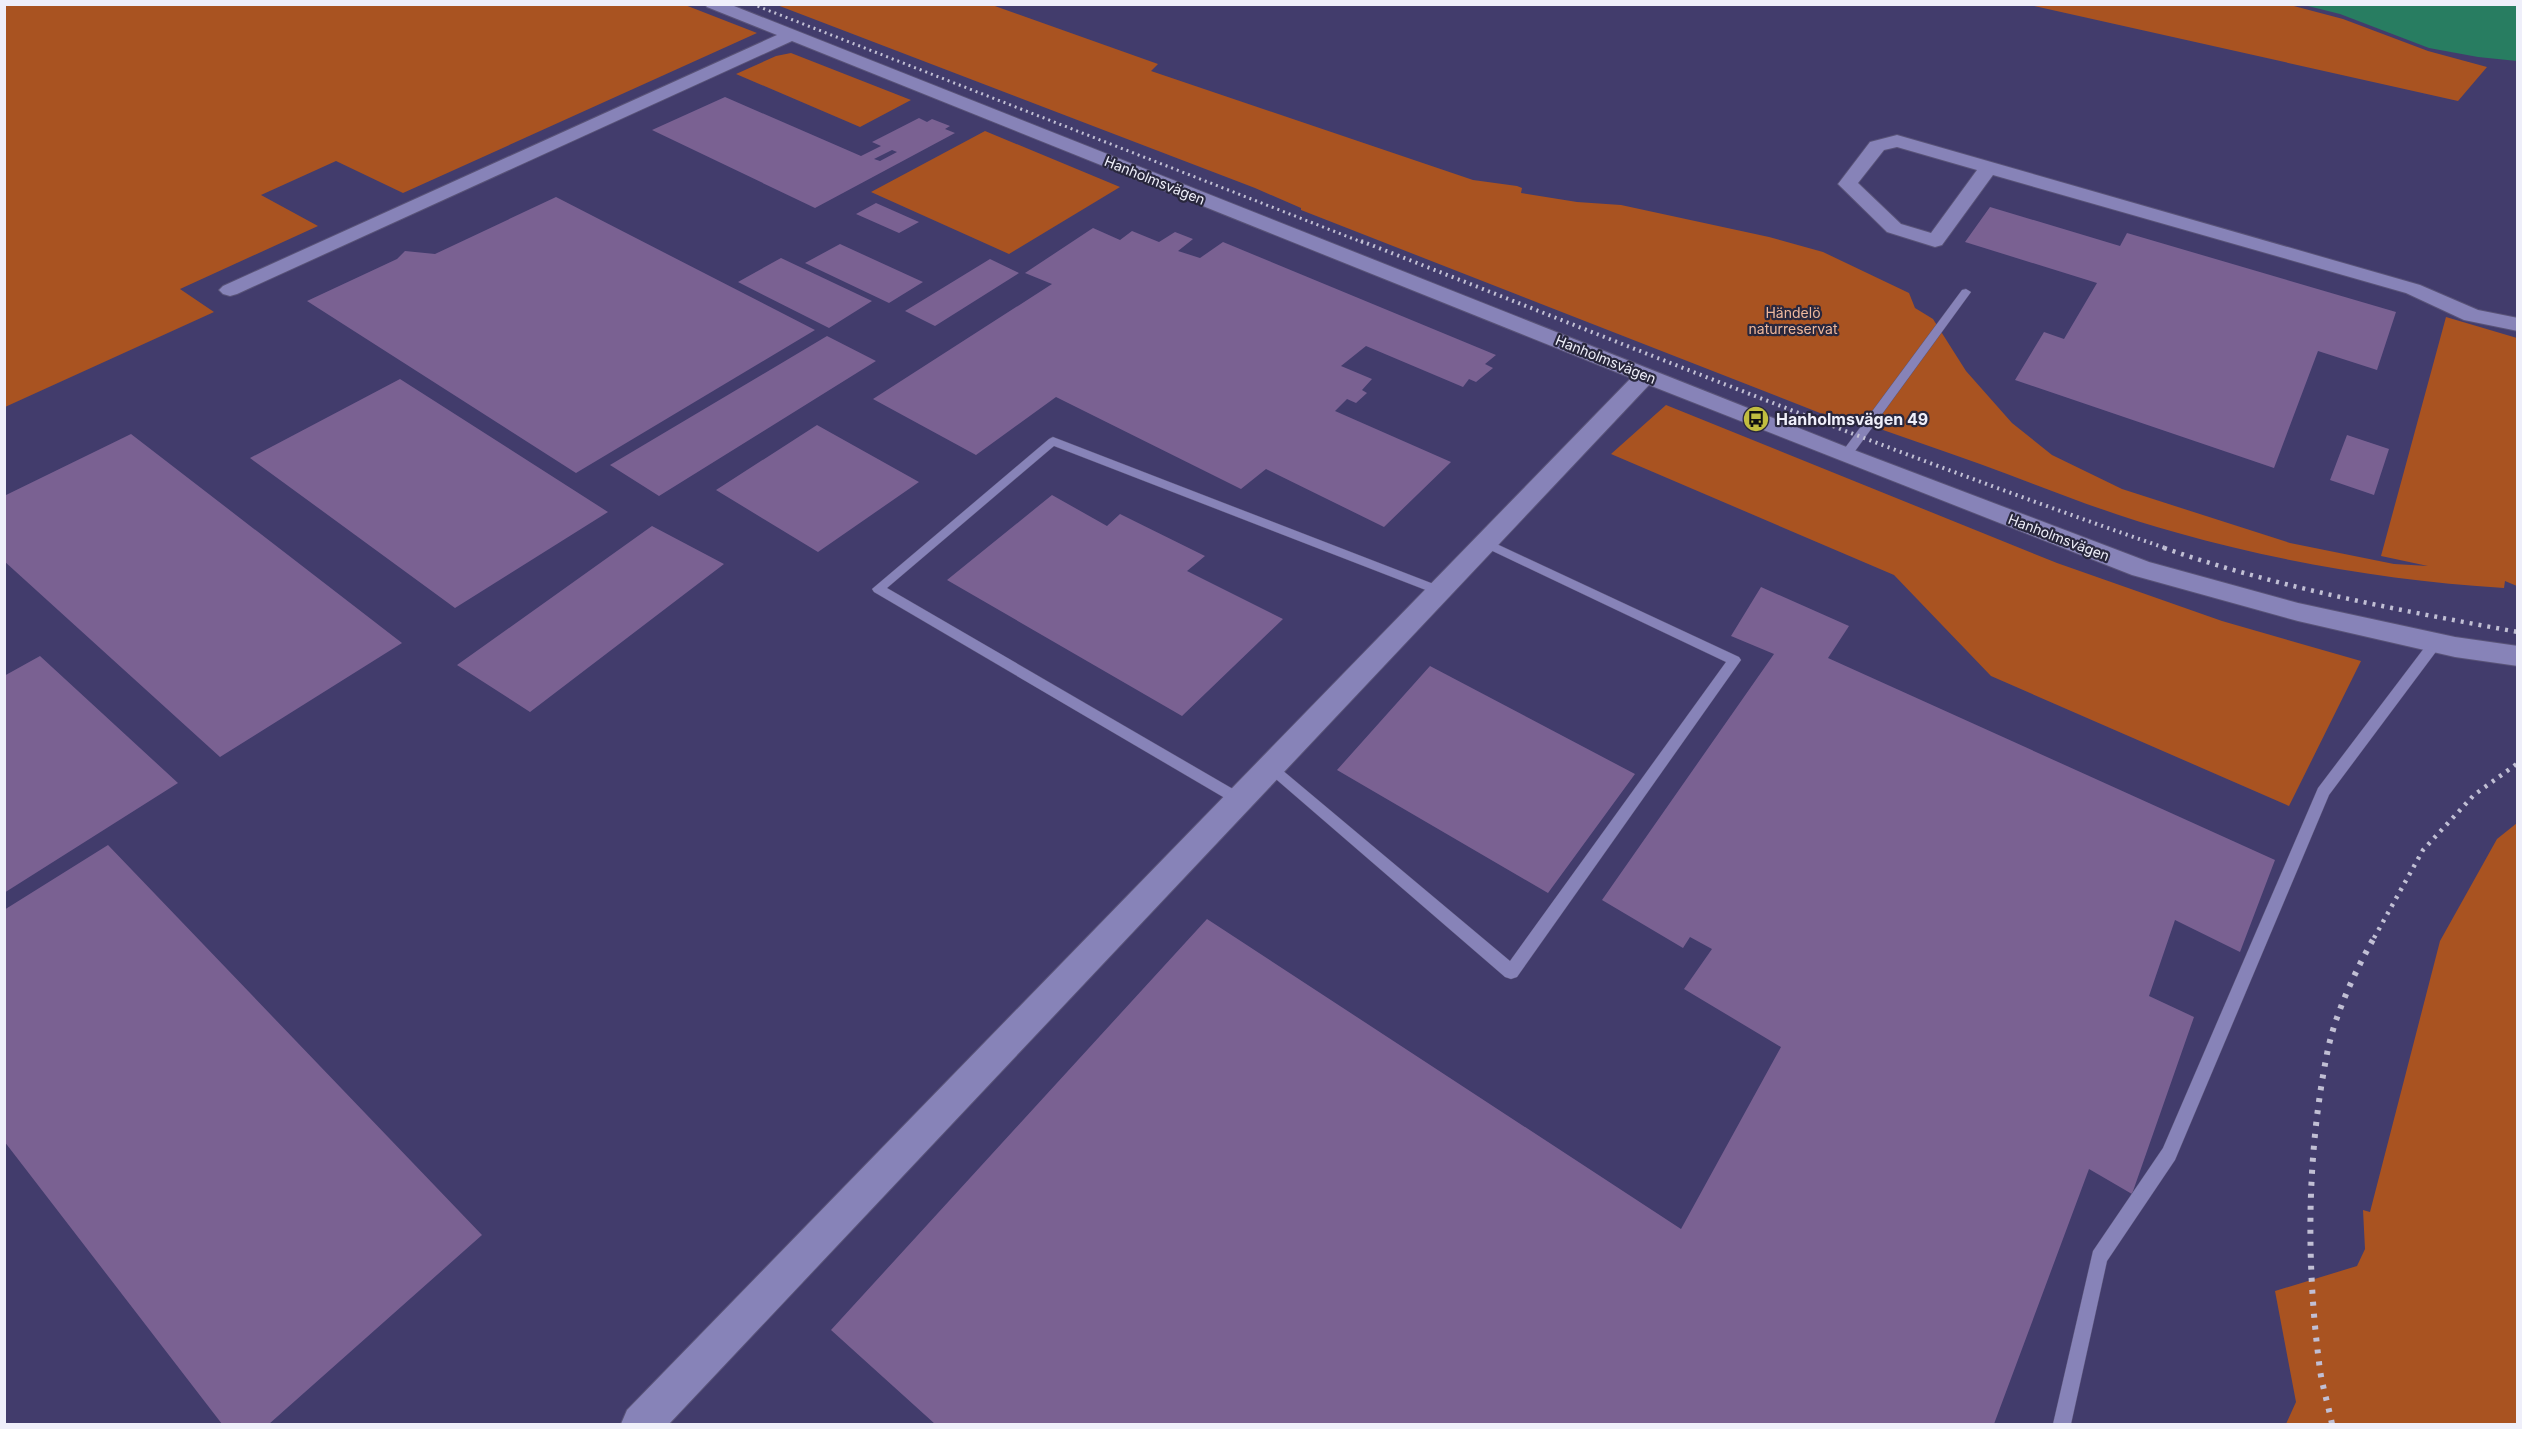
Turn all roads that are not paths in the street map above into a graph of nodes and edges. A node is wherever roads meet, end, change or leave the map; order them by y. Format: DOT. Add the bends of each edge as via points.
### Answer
graph roads {
  1 [pos="713,4"];
  2 [pos="792,35"];
  3 [pos="1989,167"];
  4 [pos="230,290"];
  5 [pos="1966,292"];
  6 [pos="2517,325"];
  7 [pos="1646,375"];
  8 [pos="1846,455"];
  9 [pos="1486,543"];
  10 [pos="1440,591"];
  11 [pos="2436,642"];
  12 [pos="2517,656"];
  13 [pos="1270,768"];
  14 [pos="1240,800"];
  15 [pos="641,1425"];
  16 [pos="2062,1425"];
  1 -- 2 [label="street, Hanholmsvägen"];
  2 -- 4 [label="street"];
  2 -- 7 [label="street, Hanholmsvägen"];
  3 -- 3 [label="street" via="1897,141 1877,146 1848,184 1894,228 1935,241"];
  3 -- 6 [label="street" via="2413,289 2472,315"];
  5 -- 8 [label="lane"];
  7 -- 8 [label="street, Hanholmsvägen"];
  7 -- 9 [label="street"];
  8 -- 11 [label="street, Hanholmsvägen" via="2141,569 2298,612"];
  9 -- 10 [label="street"];
  9 -- 13 [label="lane" via="1734,660 1511,972"];
  10 -- 13 [label="street"];
  10 -- 14 [label="lane" via="1053,441 878,589"];
  11 -- 12 [label="street, Hanholmsvägen"];
  11 -- 16 [label="lane" via="2323,792 2169,1154 2099,1257"];
  13 -- 14 [label="street"];
  14 -- 15 [label="street"];
}
